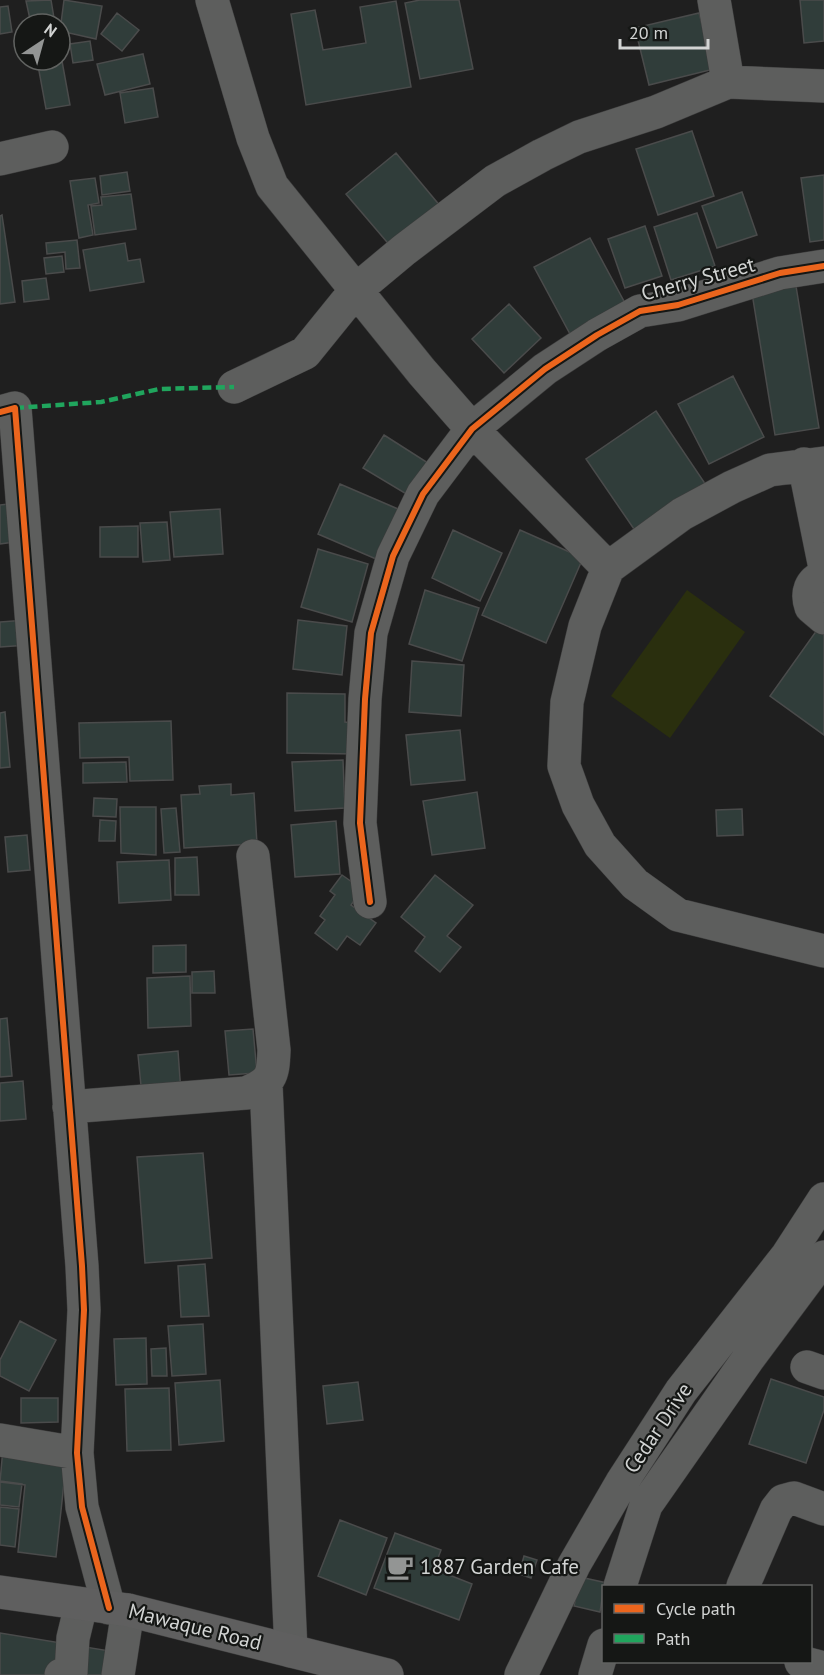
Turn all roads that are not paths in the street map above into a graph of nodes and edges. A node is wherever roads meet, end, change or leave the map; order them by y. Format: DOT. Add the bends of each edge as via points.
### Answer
graph roads {
  1 [pos="212,0"];
  2 [pos="714,0"];
  3 [pos="728,82"];
  4 [pos="824,86"];
  5 [pos="52,147"];
  6 [pos="0,159"];
  7 [pos="824,267"];
  8 [pos="356,290"];
  9 [pos="234,387"];
  10 [pos="8,410"];
  11 [pos="472,429"];
  12 [pos="814,464"];
  13 [pos="824,563"];
  14 [pos="609,568"];
  15 [pos="824,576"];
  16 [pos="824,618"];
  17 [pos="253,856"];
  18 [pos="370,903"];
  19 [pos="824,951"];
  20 [pos="266,1084"];
  21 [pos="69,1107"];
  22 [pos="824,1199"];
  23 [pos="824,1257"];
  24 [pos="0,1440"];
  25 [pos="77,1453"];
  26 [pos="824,1509"];
  27 [pos="621,1585"];
  28 [pos="744,1585"];
  29 [pos="0,1592"];
  30 [pos="106,1608"];
  31 [pos="602,1649"];
  32 [pos="291,1651"];
  33 [pos="805,1663"];
  34 [pos="824,1668"];
  35 [pos="67,1674"];
  36 [pos="118,1675"];
  37 [pos="387,1675"];
  38 [pos="521,1675"];
  39 [pos="595,1675"];
  1 -- 8 [label="street" via="272,186"];
  2 -- 3 [label="street"];
  3 -- 4 [label="street"];
  3 -- 8 [label="street" via="542,154 459,207"];
  5 -- 6 [label="street"];
  7 -- 11 [label="street, Cherry Street" via="780,273 678,305 640,311 545,369"];
  8 -- 9 [label="street" via="305,353"];
  8 -- 11 [label="street"];
  10 -- 21 [label="street"];
  11 -- 14 [label="street"];
  11 -- 18 [label="street, Cherry Street" via="423,494 393,556 372,633 360,823"];
  12 -- 13 [label="street"];
  12 -- 14 [label="street" via="770,470 732,488 682,514"];
  14 -- 19 [label="street" via="585,626 567,702 564,766 578,805 600,845 635,884 678,915"];
  15 -- 16 [label="street" via="814,581 808,593 811,607"];
  17 -- 20 [label="street" via="274,1050 273,1070"];
  20 -- 21 [label="street" via="246,1094"];
  20 -- 32 [label="street"];
  21 -- 25 [label="street" via="84,1310"];
  22 -- 38 [label="street, Cedar Drive" via="787,1256 681,1391 622,1482 574,1565"];
  23 -- 27 [label="street, Cedar Drive" via="646,1505"];
  24 -- 25 [label="street"];
  25 -- 30 [label="street" via="82,1507"];
  26 -- 28 [label="street" via="794,1498 783,1501"];
  29 -- 30 [label="main road, Mawaque Road"];
  30 -- 32 [label="main road, Mawaque Road"];
  30 -- 35 [label="street" via="73,1638"];
  30 -- 36 [label="street"];
  31 -- 39 [label="street"];
  32 -- 37 [label="main road, Mawaque Road"];
  33 -- 34 [label="street"];
}
